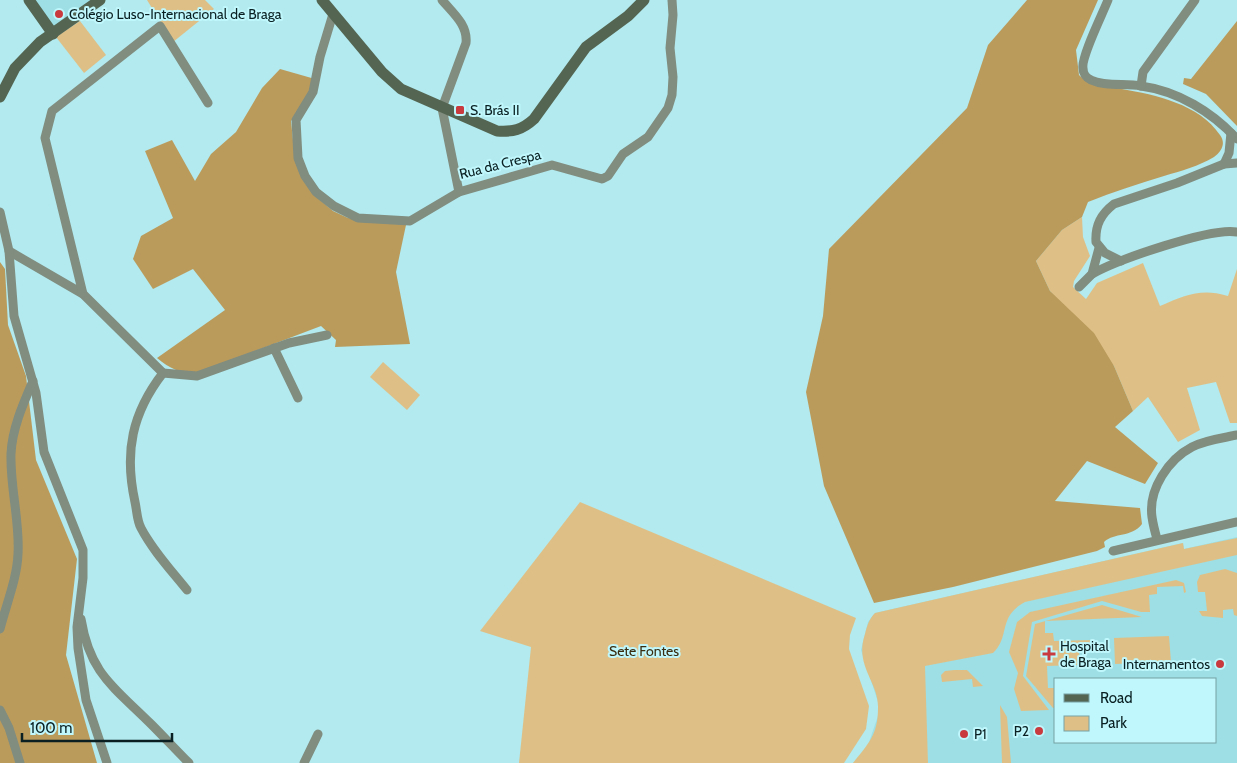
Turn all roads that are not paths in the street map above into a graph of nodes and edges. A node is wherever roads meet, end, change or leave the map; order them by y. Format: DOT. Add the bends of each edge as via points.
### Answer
graph roads {
  1 [pos="29,0"];
  2 [pos="100,0"];
  3 [pos="322,0"];
  4 [pos="442,0"];
  5 [pos="644,0"];
  6 [pos="672,0"];
  7 [pos="1108,0"];
  8 [pos="1195,0"];
  9 [pos="333,14"];
  10 [pos="53,34"];
  11 [pos="1141,86"];
  12 [pos="0,97"];
  13 [pos="208,103"];
  14 [pos="442,108"];
  15 [pos="1234,136"];
  16 [pos="1237,163"];
  17 [pos="1224,164"];
  18 [pos="459,192"];
  19 [pos="0,212"];
  20 [pos="1237,232"];
  21 [pos="1099,248"];
  22 [pos="9,251"];
  23 [pos="1121,261"];
  24 [pos="1092,274"];
  25 [pos="1079,287"];
  26 [pos="83,294"];
  27 [pos="327,335"];
  28 [pos="274,348"];
  29 [pos="163,373"];
  30 [pos="33,381"];
  31 [pos="298,398"];
  32 [pos="1237,435"];
  33 [pos="1237,522"];
  34 [pos="1157,539"];
  35 [pos="1113,551"];
  36 [pos="187,590"];
  37 [pos="79,605"];
  38 [pos="0,629"];
  39 [pos="0,710"];
  40 [pos="318,734"];
  41 [pos="20,763"];
  42 [pos="106,763"];
  43 [pos="188,763"];
  44 [pos="304,763"];
  1 -- 10 [label="street"];
  2 -- 10 [label="street"];
  3 -- 9 [label="street"];
  4 -- 14 [label="street" via="467,34"];
  5 -- 14 [label="street" via="586,47 534,119 523,128 511,132 497,131"];
  6 -- 18 [label="street, Rua da Crespa" via="674,15 670,48 673,77 668,108 648,137 623,154 608,176 602,179 552,165"];
  7 -- 11 [label="street" via="1083,69 1091,80"];
  8 -- 11 [label="street" via="1143,72"];
  9 -- 14 [label="street" via="382,72 401,89"];
  9 -- 18 [label="street" via="313,92 296,120 298,158 316,192 358,218 410,221"];
  10 -- 12 [label="street" via="40,42 15,68"];
  11 -- 15 [label="street" via="1199,107"];
  13 -- 26 [label="street" via="160,26 52,112 45,138"];
  14 -- 18 [label="street, Rua da Crespa"];
  15 -- 17 [label="street"];
  16 -- 17 [label="street"];
  17 -- 21 [label="street" via="1114,204 1102,214 1096,227"];
  19 -- 22 [label="street"];
  20 -- 23 [label="street" via="1212,232"];
  21 -- 23 [label="street"];
  21 -- 24 [label="street"];
  22 -- 26 [label="street"];
  22 -- 30 [label="street" via="14,316"];
  23 -- 24 [label="street"];
  24 -- 25 [label="street"];
  26 -- 29 [label="street"];
  27 -- 28 [label="street"];
  28 -- 29 [label="street" via="197,376"];
  28 -- 31 [label="street"];
  29 -- 36 [label="street" via="149,391 136,418 130,448 130,473 140,526 154,550"];
  30 -- 37 [label="street" via="44,452 83,550 84,578"];
  30 -- 38 [label="street" via="12,447 18,557"];
  32 -- 34 [label="street" via="1194,446 1171,463 1156,488 1153,501 1151,515"];
  33 -- 34 [label="street"];
  34 -- 35 [label="street"];
  37 -- 42 [label="street" via="80,668 86,700"];
  37 -- 43 [label="street" via="85,640 95,665 126,702"];
  39 -- 41 [label="street"];
  40 -- 44 [label="street"];
}
